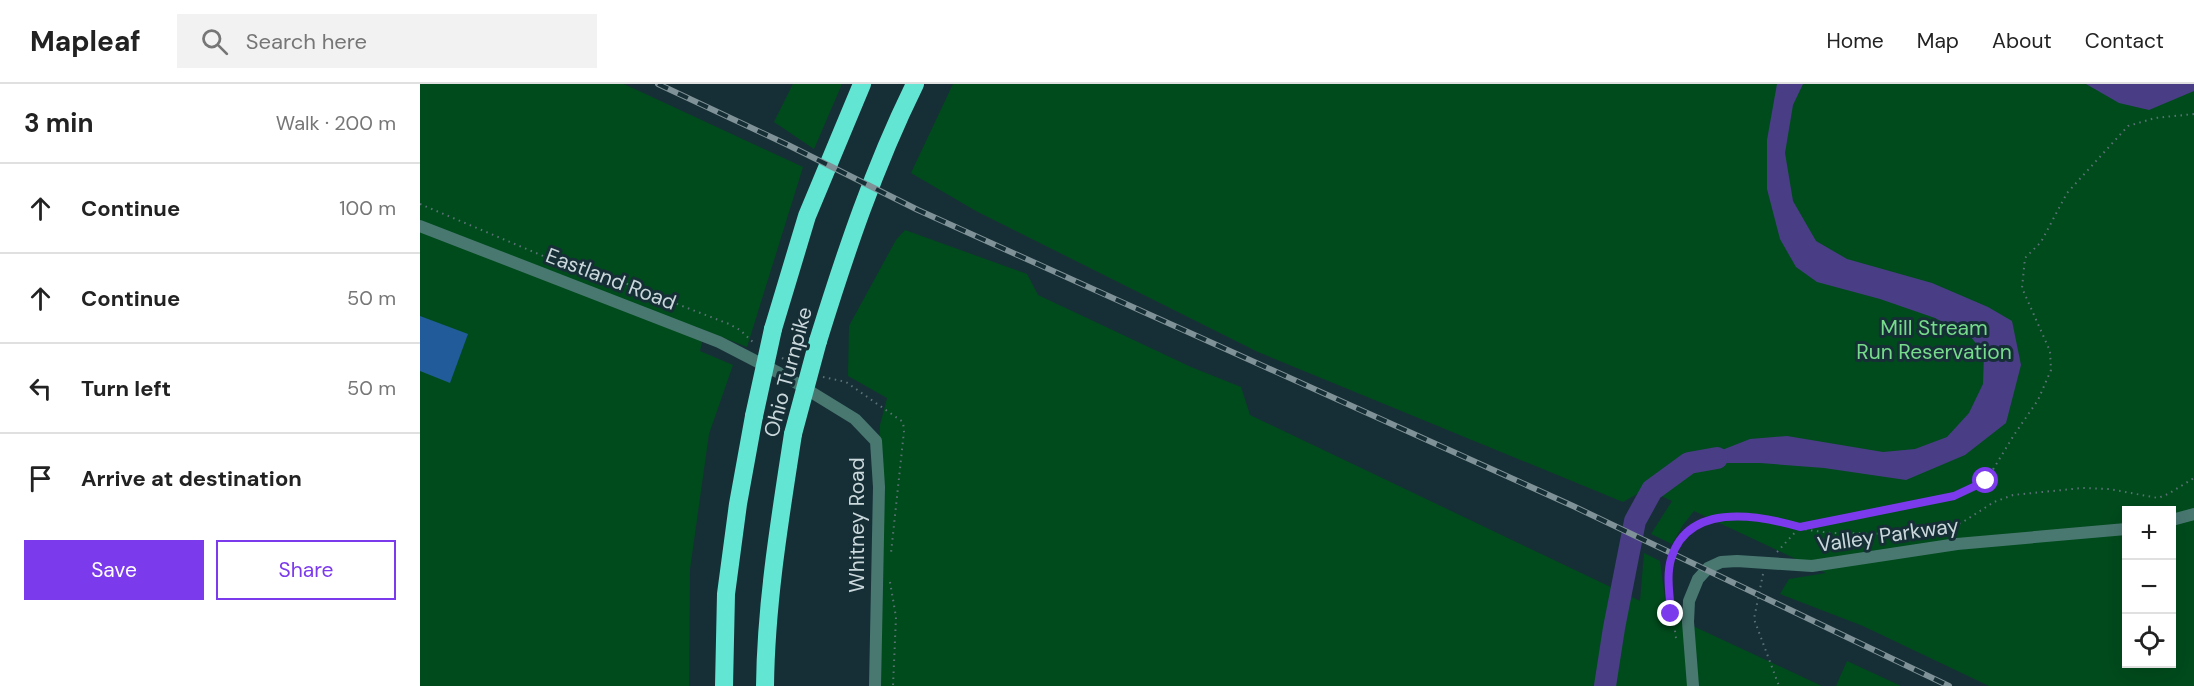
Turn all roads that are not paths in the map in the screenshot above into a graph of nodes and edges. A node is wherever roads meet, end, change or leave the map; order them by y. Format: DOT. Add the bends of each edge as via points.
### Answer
graph roads {
  1 [pos="862,84"];
  2 [pos="915,84"];
  3 [pos="420,226"];
  4 [pos="785,376"];
  5 [pos="2194,514"];
  6 [pos="2176,519"];
  7 [pos="2122,529"];
  8 [pos="724,686"];
  9 [pos="765,686"];
  10 [pos="875,686"];
  11 [pos="1694,686"];
  1 -- 8 [label="highway, Ohio Turnpike, bridge" via="807,216 773,330 738,504 726,594"];
  2 -- 9 [label="highway, Ohio Turnpike, bridge" via="855,224 793,434 778,532"];
  3 -- 4 [label="street, Eastland Road" via="719,342"];
  4 -- 10 [label="street, Whitney Road" via="855,419 876,441 879,487"];
  5 -- 6 [label="street"];
  7 -- 11 [label="street, Valley Parkway" via="1957,544 1812,566 1721,562 1698,579 1689,601"];
}
